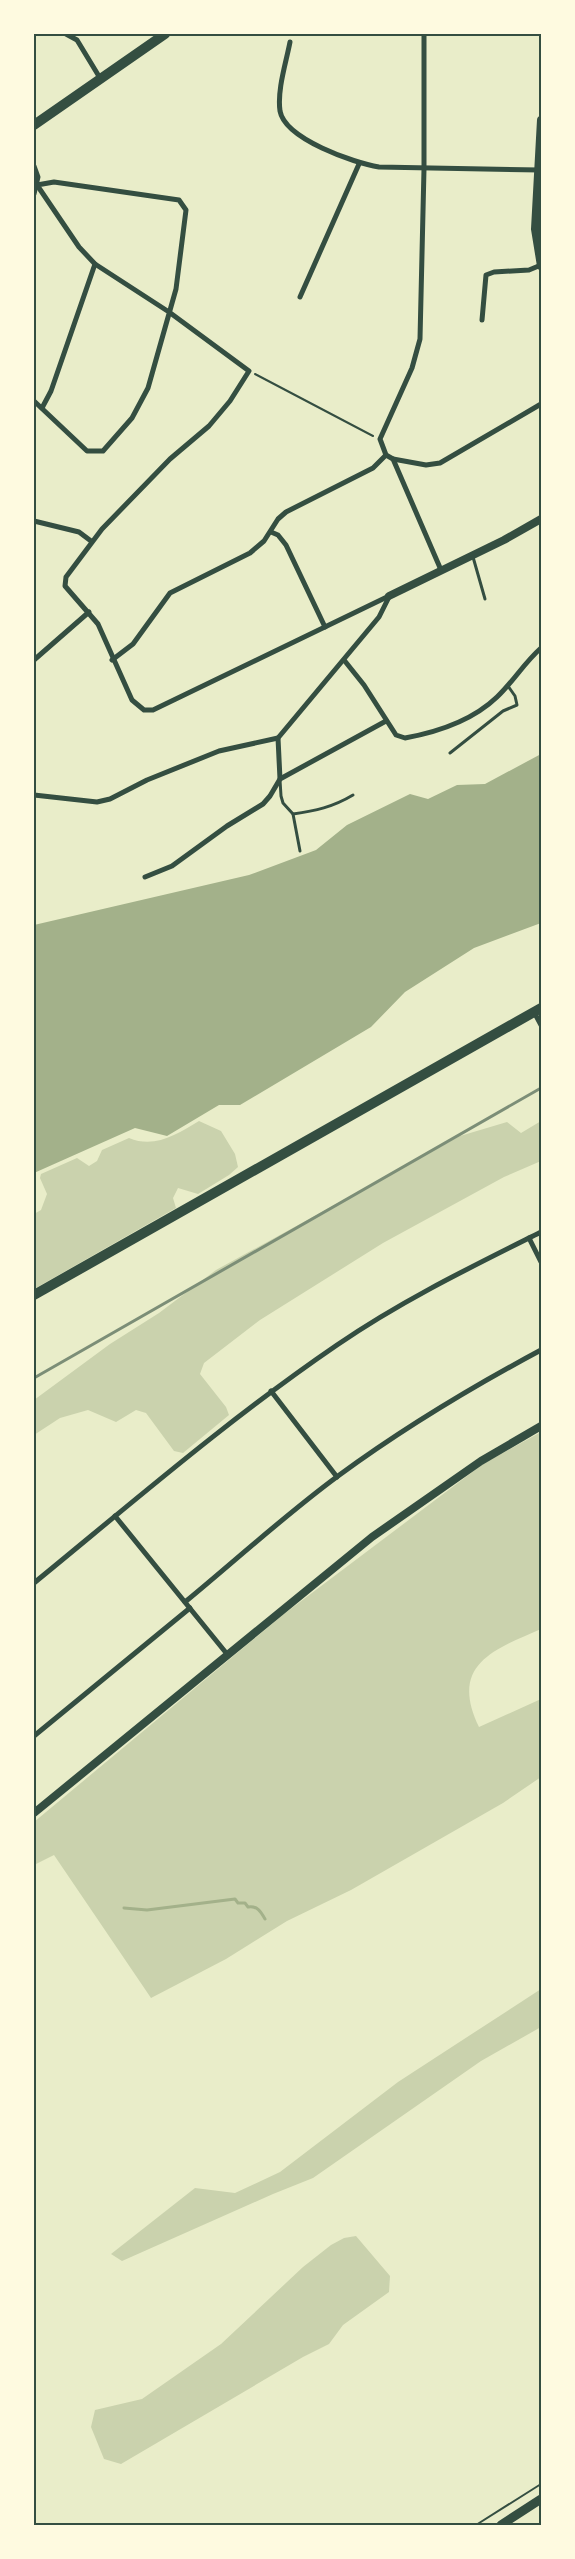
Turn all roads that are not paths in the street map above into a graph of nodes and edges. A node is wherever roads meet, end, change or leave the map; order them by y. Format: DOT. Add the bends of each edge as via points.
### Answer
graph roads {
  1 [pos="66,34"];
  2 [pos="80,34"];
  3 [pos="165,34"];
  4 [pos="424,34"];
  5 [pos="77,40"];
  6 [pos="290,42"];
  7 [pos="100,78"];
  8 [pos="541,120"];
  9 [pos="34,125"];
  10 [pos="541,151"];
  11 [pos="359,164"];
  12 [pos="34,166"];
  13 [pos="424,169"];
  14 [pos="540,170"];
  15 [pos="37,185"];
  16 [pos="34,194"];
  17 [pos="540,256"];
  18 [pos="95,264"];
  19 [pos="541,266"];
  20 [pos="300,297"];
  21 [pos="169,312"];
  22 [pos="482,320"];
  23 [pos="34,401"];
  24 [pos="541,404"];
  25 [pos="42,408"];
  26 [pos="386,455"];
  27 [pos="393,459"];
  28 [pos="541,519"];
  29 [pos="34,521"];
  30 [pos="271,532"];
  31 [pos="91,541"];
  32 [pos="472,556"];
  33 [pos="441,570"];
  34 [pos="389,596"];
  35 [pos="485,599"];
  36 [pos="89,612"];
  37 [pos="325,627"];
  38 [pos="541,648"];
  39 [pos="34,660"];
  40 [pos="112,660"];
  41 [pos="344,660"];
  42 [pos="507,686"];
  43 [pos="386,721"];
  44 [pos="278,738"];
  45 [pos="450,752"];
  46 [pos="280,779"];
  47 [pos="34,794"];
  48 [pos="353,795"];
  49 [pos="292,814"];
  50 [pos="300,851"];
  51 [pos="145,876"];
  52 [pos="538,1010"];
  53 [pos="541,1025"];
  54 [pos="541,1232"];
  55 [pos="529,1238"];
  56 [pos="541,1262"];
  57 [pos="34,1295"];
  58 [pos="541,1350"];
  59 [pos="271,1391"];
  60 [pos="541,1426"];
  61 [pos="337,1477"];
  62 [pos="114,1516"];
  63 [pos="34,1582"];
  64 [pos="185,1602"];
  65 [pos="190,1608"];
  66 [pos="227,1654"];
  67 [pos="34,1736"];
  68 [pos="34,1813"];
  69 [pos="541,2500"];
  70 [pos="502,2525"];
  1 -- 5 [label="street"];
  2 -- 5 [label="street"];
  3 -- 7 [label="main road"];
  4 -- 13 [label="street"];
  5 -- 7 [label="street"];
  6 -- 11 [label="street" via="280,96 282,119 305,138"];
  7 -- 9 [label="main road"];
  8 -- 10 [label="street"];
  10 -- 14 [label="street"];
  11 -- 13 [label="street"];
  11 -- 20 [label="street"];
  12 -- 15 [label="street"];
  13 -- 14 [label="street"];
  13 -- 26 [label="street" via="420,340 412,368 380,439"];
  14 -- 17 [label="street" via="535,229"];
  15 -- 16 [label="street"];
  15 -- 18 [label="street" via="79,247"];
  15 -- 21 [label="street" via="49,182 74,185 170,198 183,204 185,217 176,290"];
  17 -- 19 [label="street"];
  18 -- 21 [label="street"];
  18 -- 25 [label="street" via="51,391"];
  19 -- 22 [label="street" via="486,275"];
  21 -- 25 [label="street" via="148,388 132,418 102,451 86,451"];
  21 -- 31 [label="street" via="249,371 209,426 170,459"];
  23 -- 25 [label="street"];
  24 -- 27 [label="street" via="440,463"];
  26 -- 27 [label="street"];
  26 -- 30 [label="street" via="373,468 286,512"];
  27 -- 33 [label="street"];
  28 -- 32 [label="street"];
  29 -- 31 [label="street" via="79,532"];
  30 -- 37 [label="street" via="286,545"];
  30 -- 40 [label="street" via="250,553 170,593 133,644"];
  31 -- 36 [label="street" via="64,582"];
  32 -- 33 [label="street"];
  32 -- 35 [label="lane"];
  33 -- 34 [label="street"];
  34 -- 37 [label="street"];
  34 -- 41 [label="street" via="379,617"];
  36 -- 39 [label="street"];
  36 -- 40 [label="street" via="98,624"];
  37 -- 40 [label="street" via="153,710 144,710 132,700"];
  38 -- 42 [label="street"];
  41 -- 43 [label="street"];
  41 -- 44 [label="street"];
  42 -- 43 [label="street" via="482,710 431,732 401,738"];
  42 -- 45 [label="lane" via="517,705 503,711"];
  43 -- 46 [label="street"];
  44 -- 46 [label="street"];
  44 -- 47 [label="street" via="219,751 97,802"];
  46 -- 49 [label="lane" via="283,803"];
  46 -- 51 [label="street" via="263,804 172,866"];
  48 -- 49 [label="lane" via="337,805"];
  49 -- 50 [label="lane"];
  52 -- 53 [label="street"];
  52 -- 57 [label="main road"];
  54 -- 55 [label="street"];
  55 -- 56 [label="street"];
  55 -- 59 [label="street" via="440,1282 338,1344"];
  58 -- 61 [label="street" via="472,1387"];
  59 -- 61 [label="street"];
  59 -- 62 [label="street"];
  60 -- 66 [label="street" via="424,1499 337,1564"];
  61 -- 64 [label="street"];
  62 -- 63 [label="street"];
  62 -- 64 [label="street"];
  64 -- 65 [label="street"];
  65 -- 66 [label="street"];
  65 -- 67 [label="street"];
  66 -- 68 [label="street"];
  69 -- 70 [label="main road"];
}
